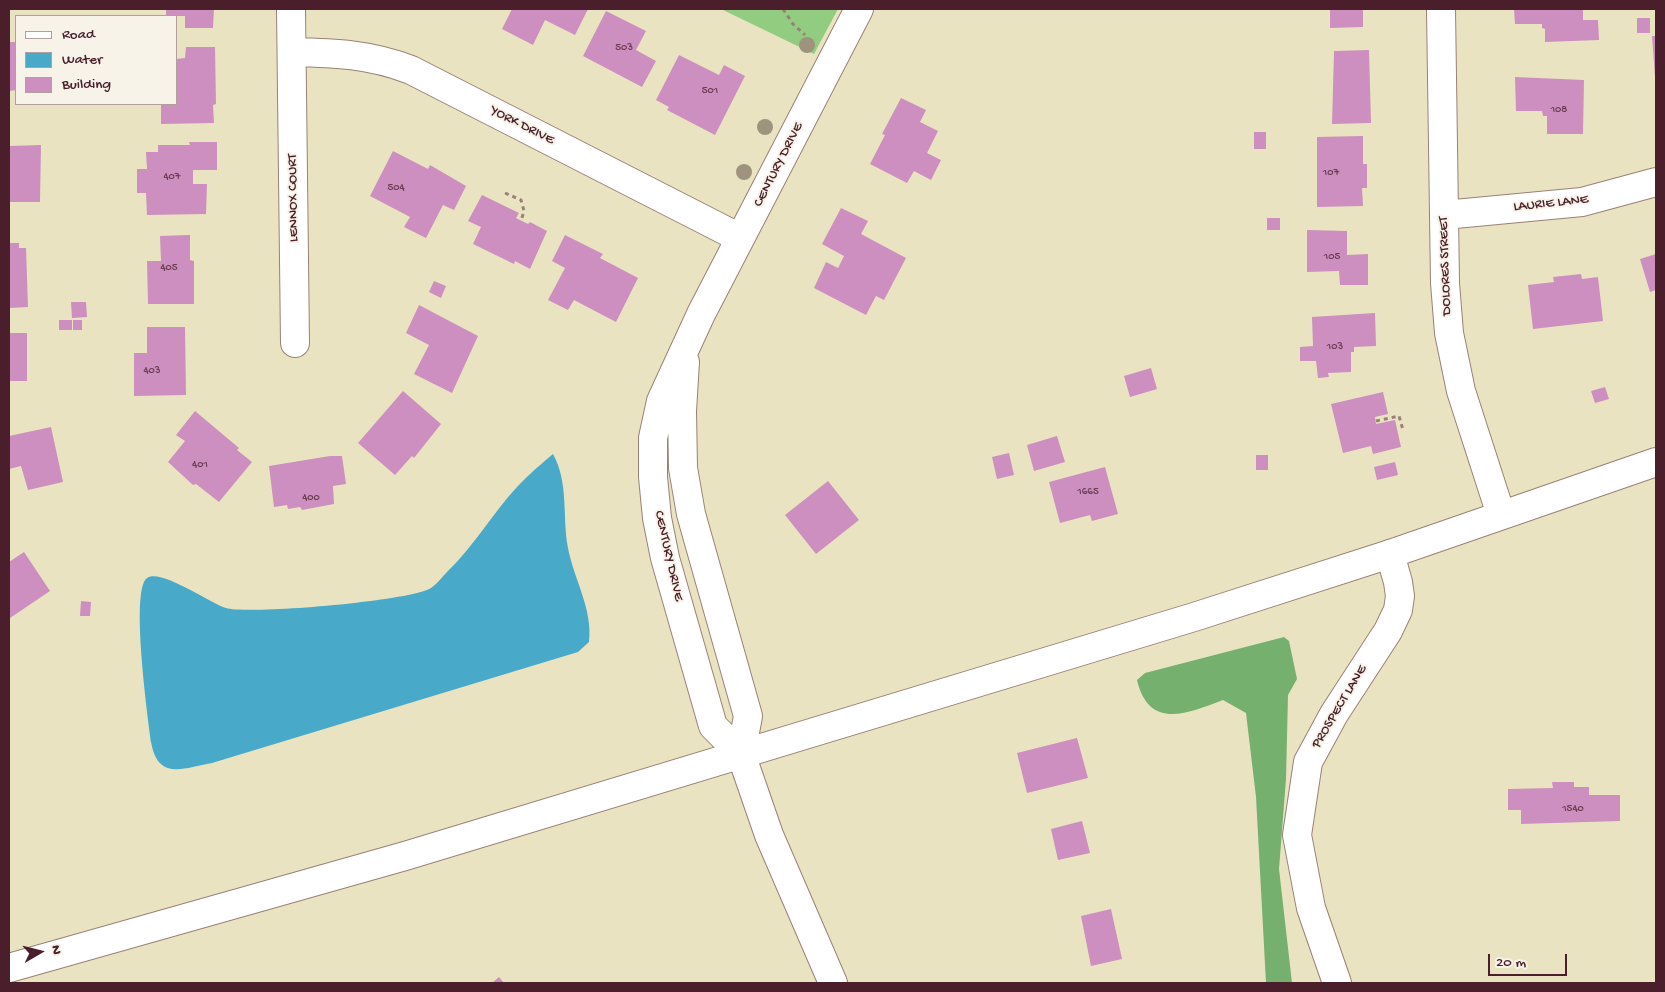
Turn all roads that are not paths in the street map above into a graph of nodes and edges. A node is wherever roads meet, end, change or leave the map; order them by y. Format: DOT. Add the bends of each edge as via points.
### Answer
graph roads {
  1 [pos="291,9"];
  2 [pos="859,9"];
  3 [pos="1441,9"];
  4 [pos="292,52"];
  5 [pos="1656,182"];
  6 [pos="1444,215"];
  7 [pos="740,238"];
  8 [pos="295,343"];
  9 [pos="686,350"];
  10 [pos="1656,462"];
  11 [pos="1501,515"];
  12 [pos="1390,554"];
  13 [pos="741,754"];
  14 [pos="9,968"];
  15 [pos="833,983"];
  16 [pos="1337,983"];
  1 -- 4 [label="street, LENNOX COURT"];
  2 -- 7 [label="street, CENTURY DRIVE"];
  3 -- 6 [label="street, DOLORES STREET"];
  4 -- 7 [label="street, YORK DRIVE" via="360,54 411,70"];
  4 -- 8 [label="street, LENNOX COURT"];
  5 -- 6 [label="street, LAURIE LANE" via="1582,202"];
  6 -- 11 [label="street, DOLORES STREET" via="1447,311 1454,364"];
  7 -- 9 [label="street, CENTURY DRIVE"];
  9 -- 13 [label="street, CENTURY DRIVE" via="683,468 691,514 748,716"];
  9 -- 13 [label="street, CENTURY DRIVE" via="661,401 654,438 657,518 665,558 713,726"];
  10 -- 11 [label="street"];
  11 -- 12 [label="street"];
  12 -- 13 [label="street"];
  12 -- 16 [label="street, PROSPECT LANE" via="1398,582 1398,610 1308,762 1297,835 1311,908"];
  13 -- 14 [label="street" via="406,856"];
  13 -- 15 [label="street, CENTURY DRIVE" via="769,835"];
}
